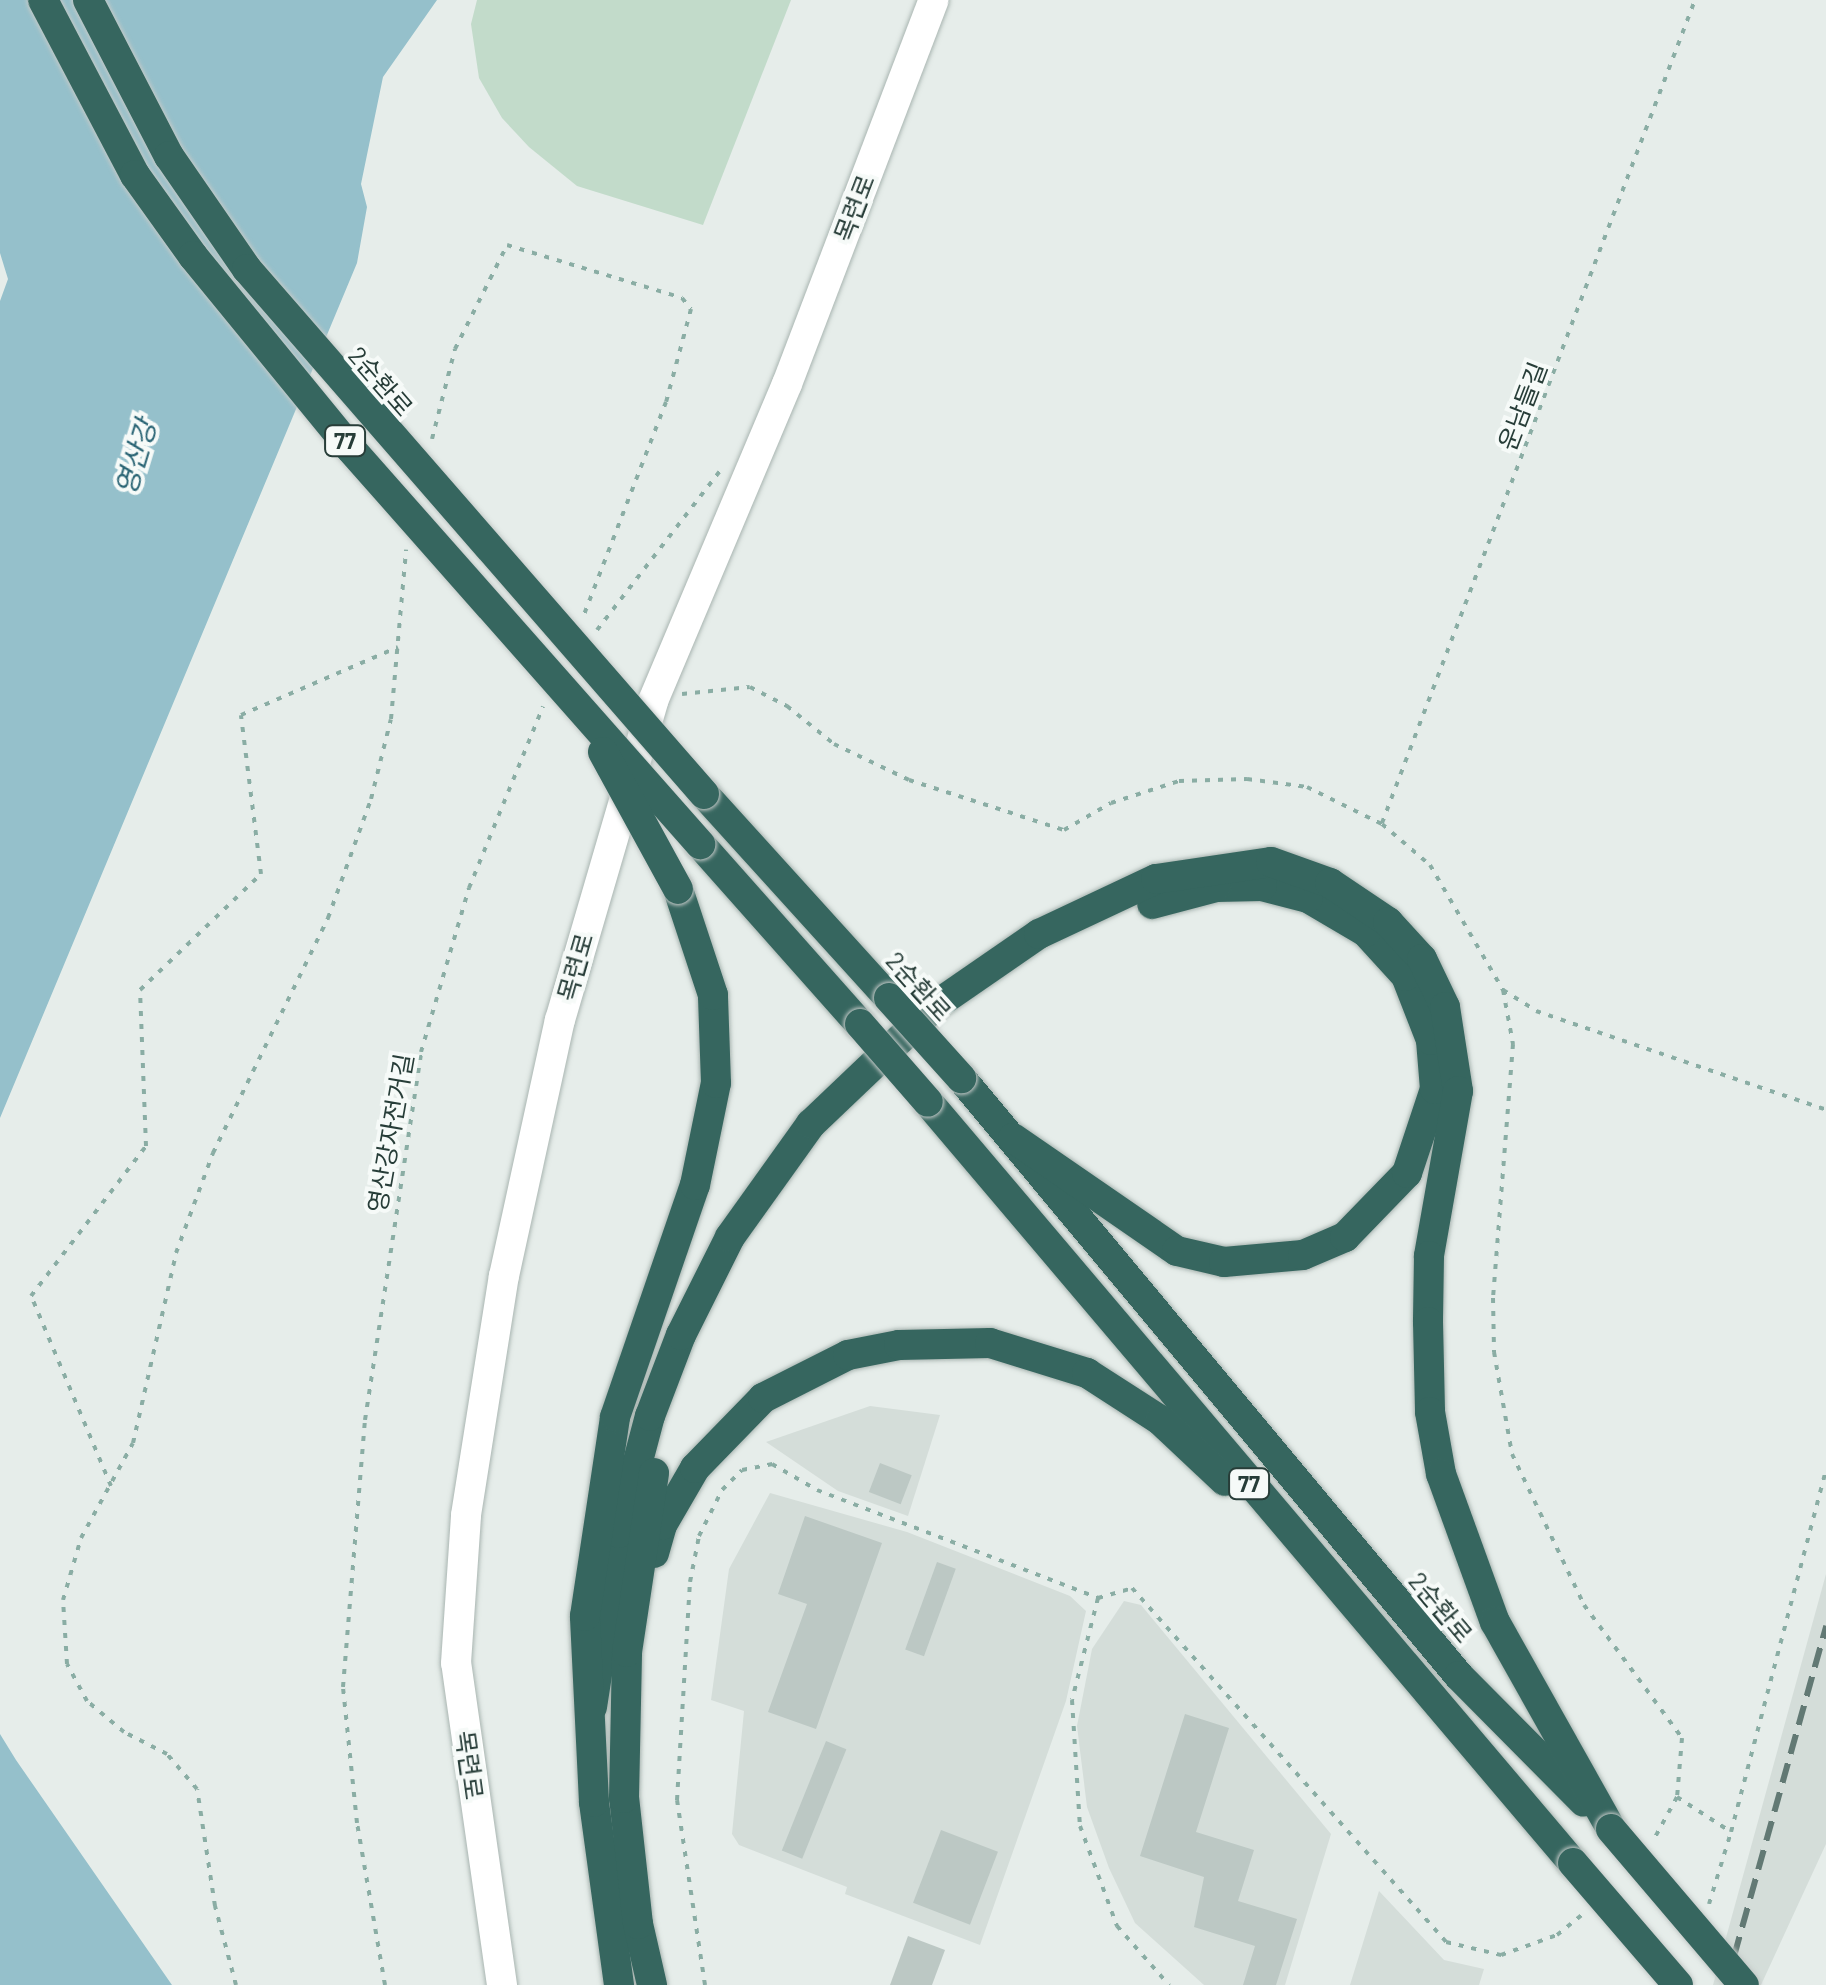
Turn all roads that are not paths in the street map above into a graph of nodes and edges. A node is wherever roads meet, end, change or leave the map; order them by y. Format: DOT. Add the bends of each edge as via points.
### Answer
graph roads {
  1 [pos="43,0"];
  2 [pos="88,0"];
  3 [pos="934,0"];
  4 [pos="581,709"];
  5 [pos="1012,1138"];
  6 [pos="1326,1576"];
  7 [pos="626,1652"];
  8 [pos="592,1707"];
  9 [pos="1611,1829"];
  10 [pos="502,1985"];
  11 [pos="618,1985"];
  12 [pos="652,1985"];
  13 [pos="1678,1985"];
  14 [pos="1744,1985"];
  1 -- 4 [label="highway, 77, bridge" via="135,175 193,256 350,448"];
  2 -- 5 [label="highway, 2순환로 / 77, bridge" via="169,156 247,268"];
  3 -- 10 [label="street, 목련로" via="654,701 548,1075 504,1276 469,1496 456,1663"];
  4 -- 6 [label="highway, 77, bridge" via="928,1102"];
  4 -- 8 [label="highway, bridge" via="678,889 713,995 716,1083 695,1185 612,1436 585,1616"];
  5 -- 7 [label="highway" via="1177,1251 1224,1262 1303,1255 1364,1223 1407,1173 1434,1088 1419,998 1366,932 1341,914 1308,898 1247,886 1164,898 1034,958 959,1009 856,1104 744,1249 705,1327 651,1480"];
  5 -- 9 [label="highway, 2순환로 / 77" via="1460,1676"];
  6 -- 7 [label="highway" via="1160,1420 1088,1373 990,1343 900,1345 848,1355 803,1376 763,1398 724,1436 662,1525"];
  6 -- 13 [label="highway, 77, bridge"];
  7 -- 12 [label="highway" via="624,1798"];
  8 -- 9 [label="highway" via="619,1533 650,1416 707,1281 788,1152 936,1005 1039,934 1156,880 1272,862 1330,883 1388,922 1422,959 1445,1006 1458,1091 1429,1256 1428,1322 1430,1412 1441,1474 1495,1622"];
  8 -- 11 [label="highway" via="594,1802"];
  9 -- 14 [label="highway, 2순환로 / 77, bridge"];
}
